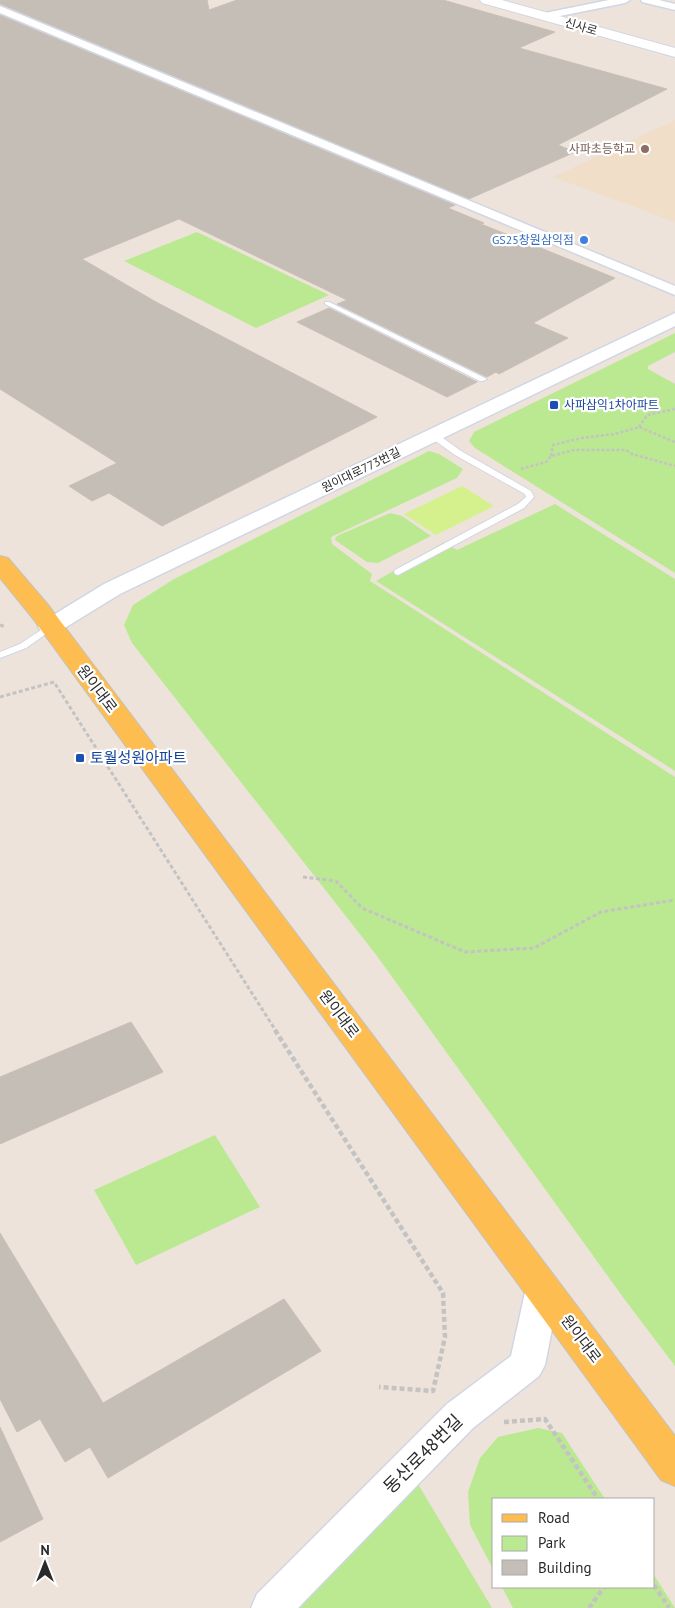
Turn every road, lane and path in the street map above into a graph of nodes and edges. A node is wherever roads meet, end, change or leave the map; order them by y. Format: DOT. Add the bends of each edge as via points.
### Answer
graph roads {
  1 [pos="487,0"];
  2 [pos="625,0"];
  3 [pos="646,0"];
  4 [pos="675,8"];
  5 [pos="0,10"];
  6 [pos="545,16"];
  7 [pos="675,54"];
  8 [pos="675,291"];
  9 [pos="327,303"];
  10 [pos="675,319"];
  11 [pos="483,379"];
  12 [pos="675,409"];
  13 [pos="640,427"];
  14 [pos="433,435"];
  15 [pos="675,442"];
  16 [pos="551,456"];
  17 [pos="675,466"];
  18 [pos="516,470"];
  19 [pos="0,563"];
  20 [pos="398,572"];
  21 [pos="0,625"];
  22 [pos="6,627"];
  23 [pos="50,627"];
  24 [pos="0,655"];
  25 [pos="0,697"];
  26 [pos="303,877"];
  27 [pos="675,900"];
  28 [pos="543,1288"];
  29 [pos="379,1387"];
  30 [pos="509,1421"];
  31 [pos="675,1467"];
  32 [pos="597,1498"];
  33 [pos="655,1587"];
  34 [pos="603,1588"];
  35 [pos="271,1608"];
  36 [pos="589,1608"];
  37 [pos="669,1608"];
  1 -- 6 [label="main road, 신사로"];
  2 -- 6 [label="street"];
  3 -- 4 [label="street"];
  5 -- 8 [label="street"];
  6 -- 7 [label="main road, 신사로"];
  9 -- 11 [label="lane"];
  10 -- 14 [label="street, 원이대로773번길"];
  12 -- 13 [label="path" via="647,414"];
  13 -- 15 [label="path"];
  13 -- 16 [label="path" via="553,445"];
  14 -- 20 [label="lane" via="530,497 521,506"];
  14 -- 23 [label="street, 원이대로773번길" via="112,589"];
  16 -- 17 [label="path" via="574,450 626,450"];
  16 -- 18 [label="path" via="546,462"];
  19 -- 23 [label="main road, 원이대로"];
  21 -- 22 [label="path"];
  23 -- 24 [label="lane" via="23,646"];
  23 -- 28 [label="main road, 원이대로"];
  25 -- 29 [label="path" via="54,682 443,1293 445,1336 433,1391"];
  26 -- 27 [label="path" via="336,881 362,908 466,952 534,948 601,912"];
  28 -- 31 [label="main road, 원이대로"];
  28 -- 35 [label="street, 동산로48번길" via="527,1365 460,1416"];
  30 -- 32 [label="path" via="545,1419"];
  33 -- 37 [label="path"];
  34 -- 36 [label="path"];
}
